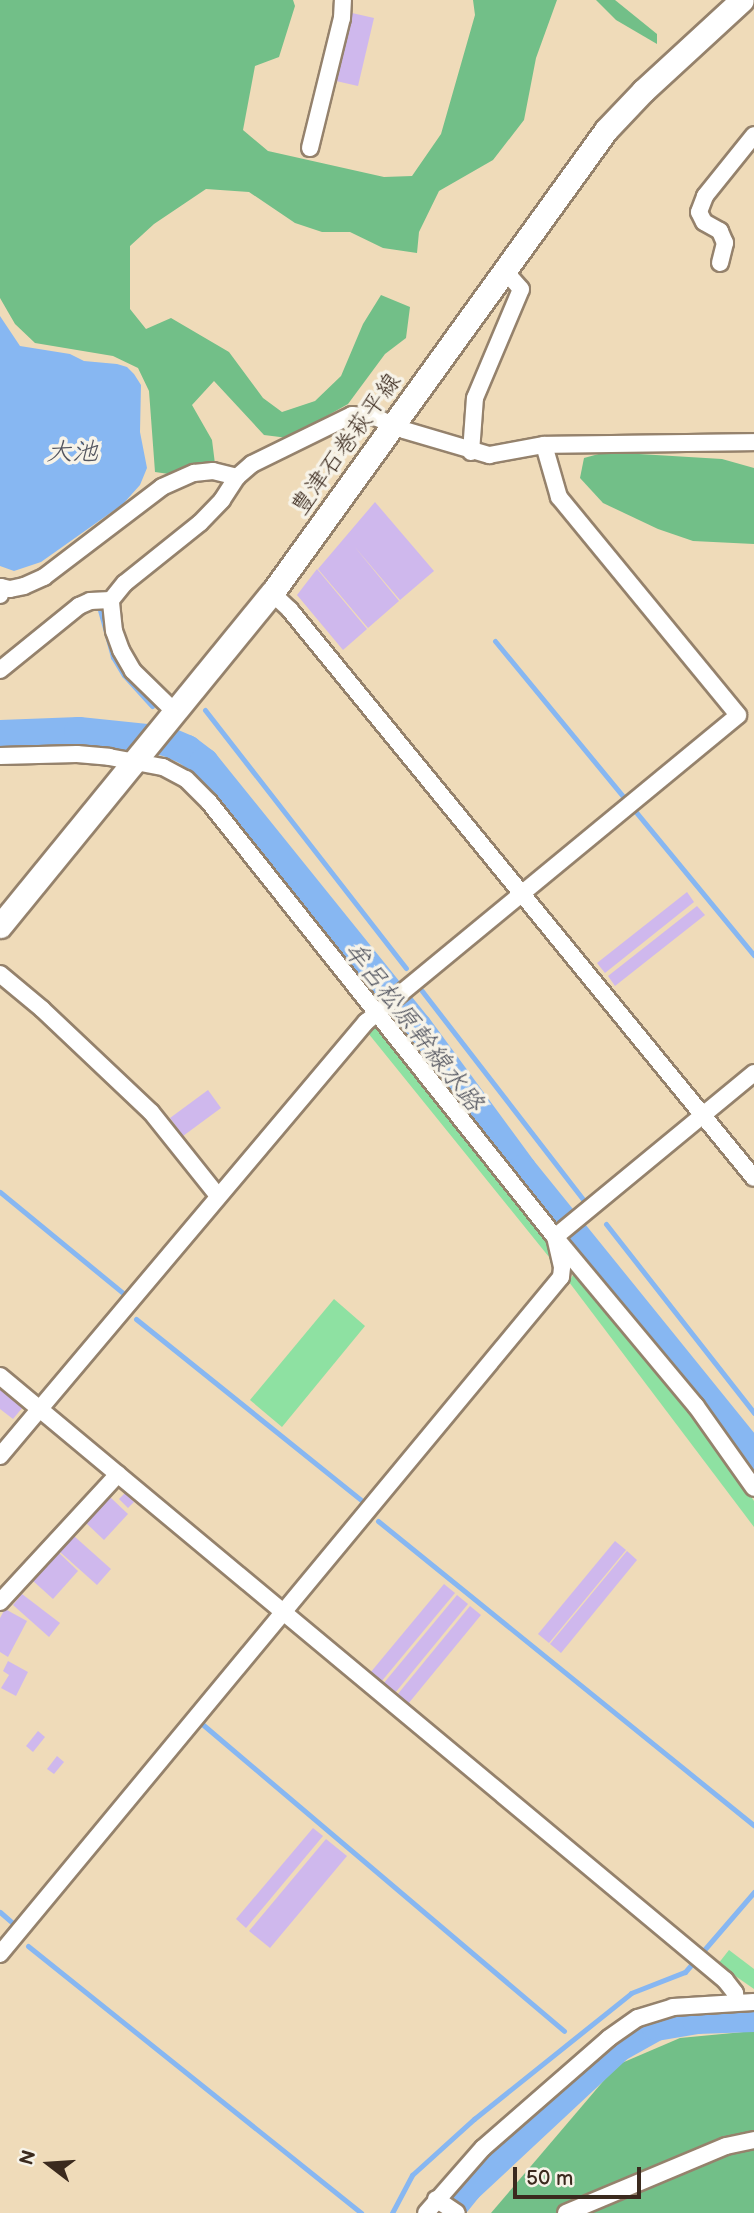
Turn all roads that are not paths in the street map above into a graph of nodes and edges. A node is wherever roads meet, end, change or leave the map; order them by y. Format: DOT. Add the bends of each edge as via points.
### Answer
graph roads {
  1 [pos="343,0"];
  2 [pos="741,0"];
  3 [pos="754,135"];
  4 [pos="310,148"];
  5 [pos="720,263"];
  6 [pos="503,269"];
  7 [pos="393,424"];
  8 [pos="754,442"];
  9 [pos="544,445"];
  10 [pos="471,452"];
  11 [pos="237,477"];
  12 [pos="272,593"];
  13 [pos="0,595"];
  14 [pos="111,600"];
  15 [pos="0,670"];
  16 [pos="173,714"];
  17 [pos="0,756"];
  18 [pos="138,757"];
  19 [pos="520,892"];
  20 [pos="0,926"];
  21 [pos="0,974"];
  22 [pos="378,1011"];
  23 [pos="754,1073"];
  24 [pos="703,1114"];
  25 [pos="754,1178"];
  26 [pos="218,1196"];
  27 [pos="558,1235"];
  28 [pos="0,1376"];
  29 [pos="40,1409"];
  30 [pos="0,1456"];
  31 [pos="118,1474"];
  32 [pos="754,1488"];
  33 [pos="0,1602"];
  34 [pos="284,1615"];
  35 [pos="0,1954"];
  36 [pos="754,2001"];
  37 [pos="736,2002"];
  38 [pos="754,2140"];
  39 [pos="440,2201"];
  40 [pos="426,2213"];
  41 [pos="457,2213"];
  42 [pos="566,2213"];
  1 -- 4 [label="street"];
  2 -- 6 [label="main road, 豊津石巻萩平線" via="606,130"];
  3 -- 5 [label="street" via="705,196 699,212 704,222 720,231 725,243"];
  6 -- 7 [label="main road, 豊津石巻萩平線"];
  6 -- 10 [label="street" via="521,289 475,398"];
  7 -- 10 [label="street"];
  7 -- 11 [label="street" via="364,415 344,418 251,464"];
  7 -- 12 [label="main road, 豊津石巻萩平線"];
  8 -- 9 [label="street"];
  9 -- 10 [label="street" via="489,455"];
  9 -- 19 [label="street" via="559,497 738,715"];
  11 -- 13 [label="street" via="213,471 194,473 162,487 44,577 24,586 1,587"];
  11 -- 14 [label="street" via="200,523 125,583"];
  12 -- 16 [label="main road, 豊津石巻萩平線"];
  12 -- 19 [label="street"];
  14 -- 15 [label="street" via="79,606"];
  14 -- 16 [label="street" via="121,650"];
  16 -- 18 [label="main road, 豊津石巻萩平線"];
  17 -- 18 [label="street"];
  18 -- 20 [label="main road, 豊津石巻萩平線"];
  18 -- 22 [label="street" via="187,779 209,802"];
  19 -- 22 [label="street"];
  19 -- 24 [label="street"];
  21 -- 26 [label="street" via="151,1112"];
  22 -- 26 [label="street"];
  22 -- 27 [label="street"];
  23 -- 24 [label="street"];
  24 -- 25 [label="street"];
  24 -- 27 [label="street"];
  26 -- 29 [label="street"];
  27 -- 32 [label="street" via="696,1406"];
  27 -- 34 [label="street" via="561,1277"];
  28 -- 29 [label="street"];
  29 -- 30 [label="street"];
  29 -- 31 [label="street"];
  31 -- 33 [label="street"];
  31 -- 34 [label="street"];
  34 -- 35 [label="street"];
  34 -- 37 [label="street" via="725,1980"];
  36 -- 37 [label="street"];
  37 -- 39 [label="street" via="673,2007 638,2018 483,2148"];
  38 -- 42 [label="street" via="726,2146"];
  39 -- 40 [label="street"];
  39 -- 41 [label="street"];
}
